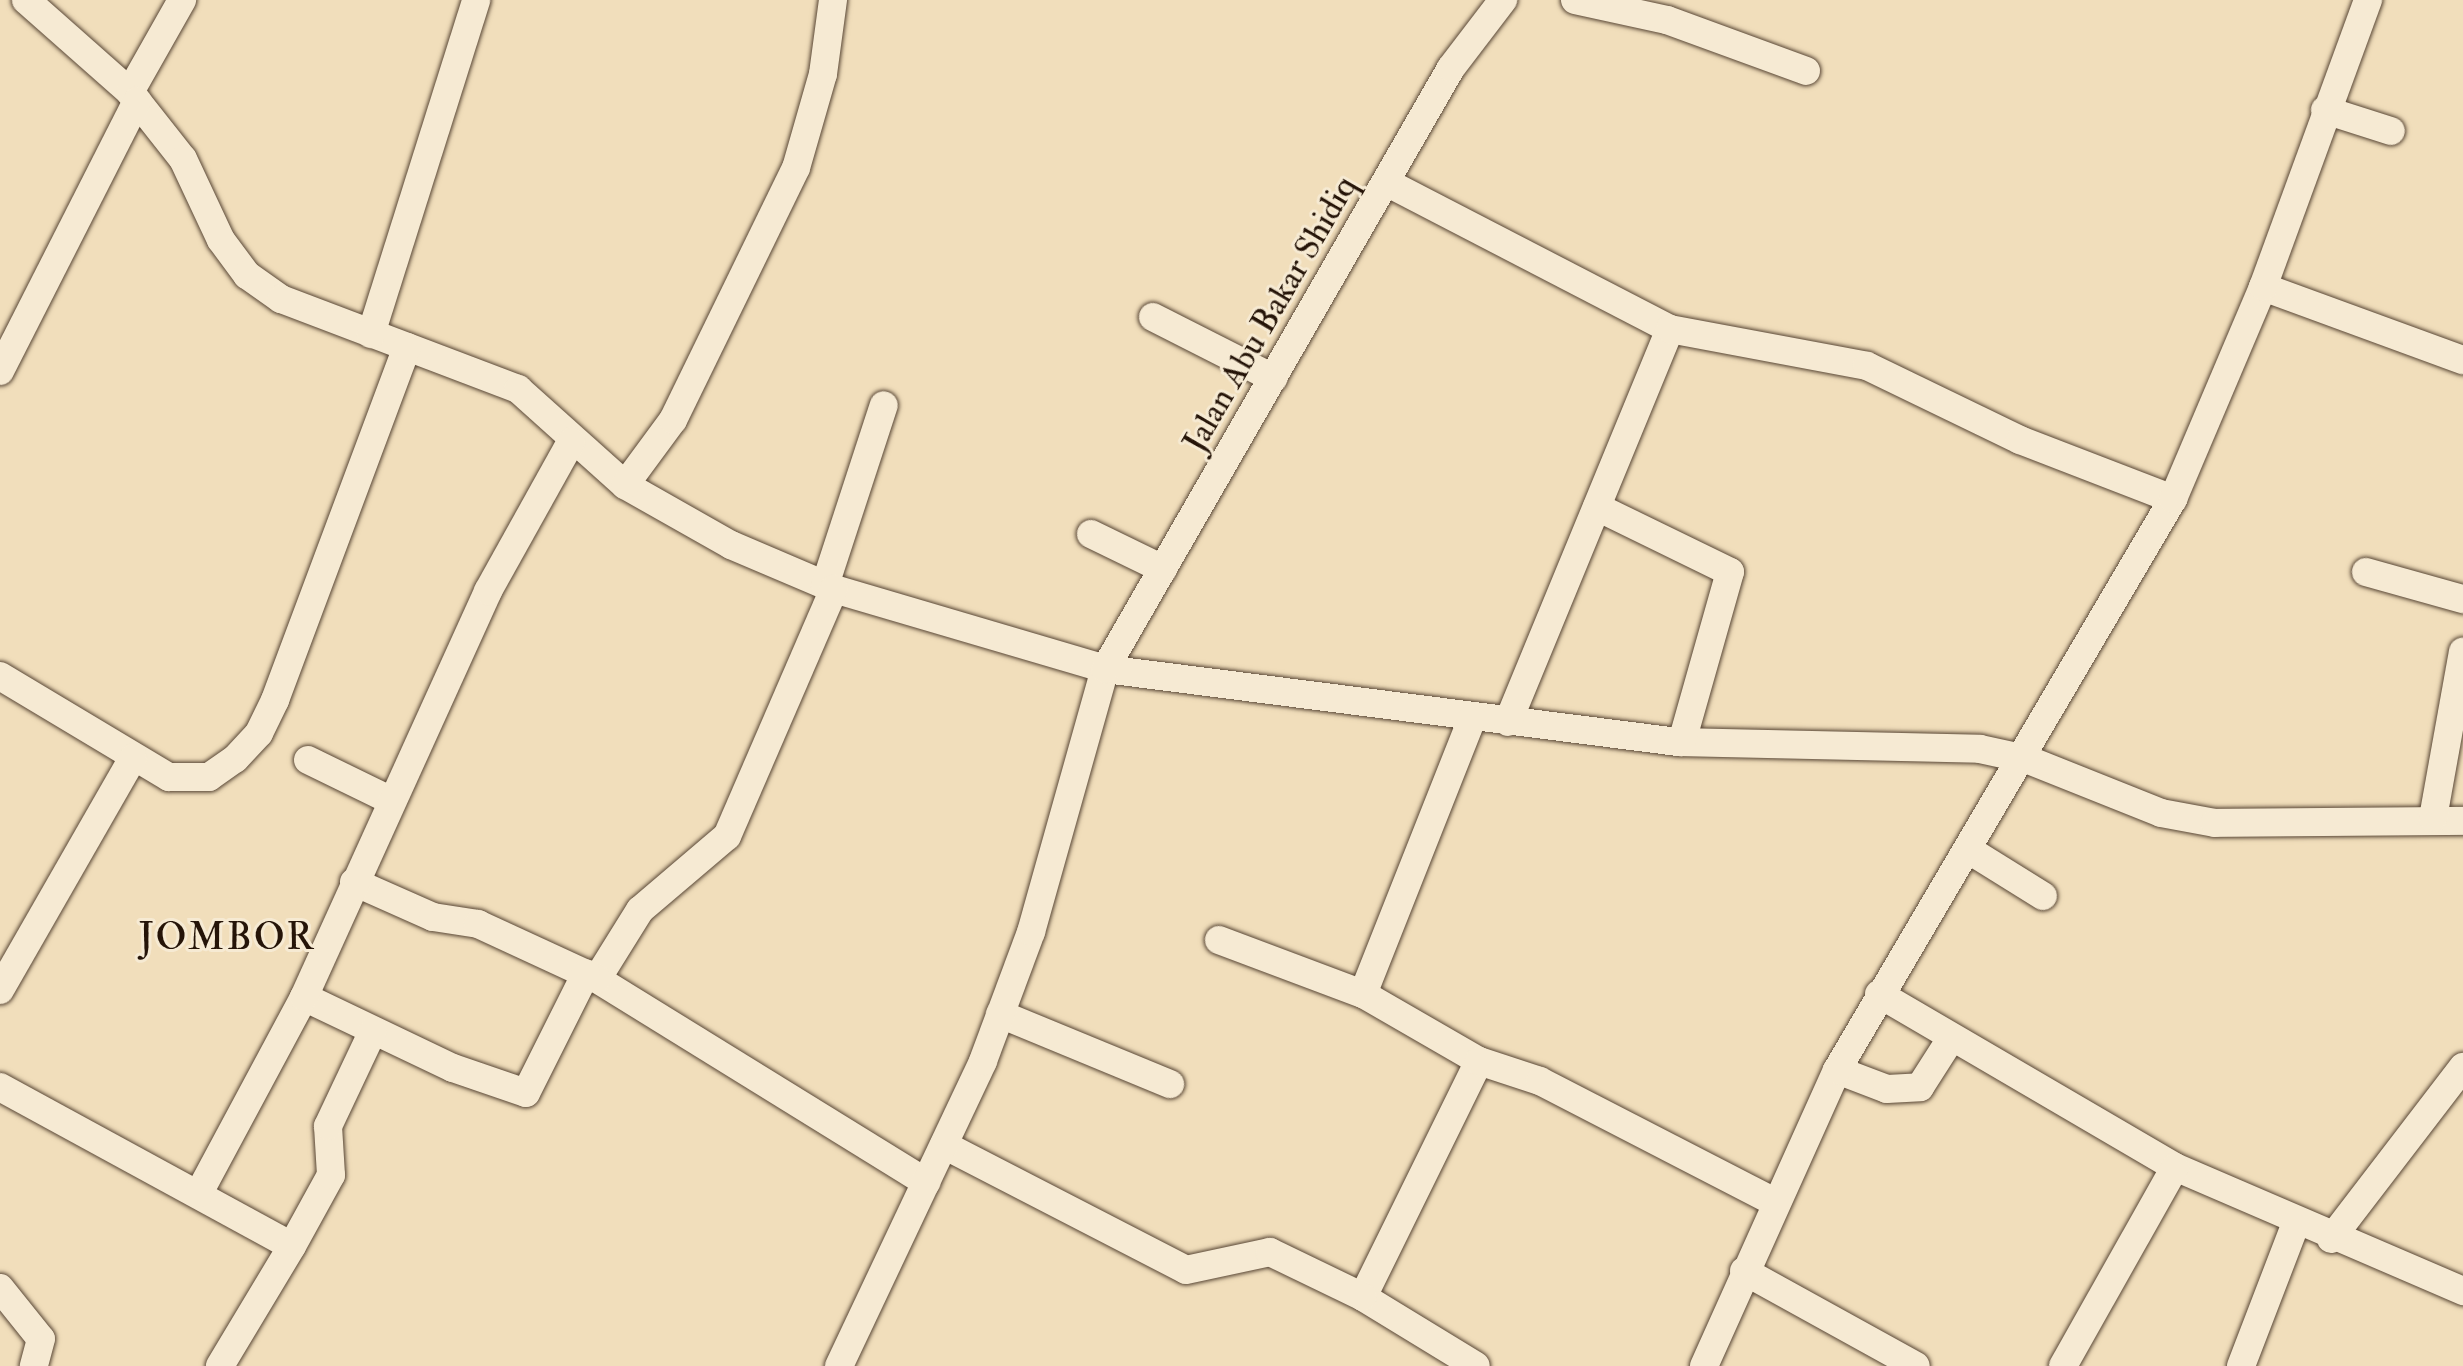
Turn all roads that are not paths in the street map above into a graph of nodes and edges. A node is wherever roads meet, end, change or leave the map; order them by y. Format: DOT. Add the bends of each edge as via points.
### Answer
graph roads {
  1 [pos="26,0"];
  2 [pos="182,0"];
  3 [pos="476,0"];
  4 [pos="833,0"];
  5 [pos="1503,0"];
  6 [pos="1575,0"];
  7 [pos="2368,0"];
  8 [pos="1806,71"];
  9 [pos="134,97"];
  10 [pos="2325,110"];
  11 [pos="2391,131"];
  12 [pos="1388,183"];
  13 [pos="2263,287"];
  14 [pos="1153,317"];
  15 [pos="1670,329"];
  16 [pos="371,334"];
  17 [pos="407,347"];
  18 [pos="2463,360"];
  19 [pos="0,371"];
  20 [pos="1273,378"];
  21 [pos="884,405"];
  22 [pos="571,442"];
  23 [pos="625,485"];
  24 [pos="2173,499"];
  25 [pos="1597,507"];
  26 [pos="1091,534"];
  27 [pos="1163,569"];
  28 [pos="2366,572"];
  29 [pos="829,587"];
  30 [pos="2463,599"];
  31 [pos="2463,652"];
  32 [pos="1105,669"];
  33 [pos="0,676"];
  34 [pos="1472,719"];
  35 [pos="1508,722"];
  36 [pos="1682,742"];
  37 [pos="133,758"];
  38 [pos="2026,759"];
  39 [pos="308,760"];
  40 [pos="392,801"];
  41 [pos="2433,818"];
  42 [pos="2463,821"];
  43 [pos="1969,850"];
  44 [pos="354,882"];
  45 [pos="2043,896"];
  46 [pos="1219,940"];
  47 [pos="591,976"];
  48 [pos="0,990"];
  49 [pos="1363,994"];
  50 [pos="1879,994"];
  51 [pos="304,997"];
  52 [pos="1000,1014"];
  53 [pos="373,1031"];
  54 [pos="1952,1037"];
  55 [pos="1479,1061"];
  56 [pos="2463,1067"];
  57 [pos="1837,1070"];
  58 [pos="1170,1084"];
  59 [pos="0,1087"];
  60 [pos="944,1145"];
  61 [pos="2175,1167"];
  62 [pos="926,1182"];
  63 [pos="199,1193"];
  64 [pos="1774,1202"];
  65 [pos="2296,1223"];
  66 [pos="2331,1239"];
  67 [pos="292,1246"];
  68 [pos="1744,1271"];
  69 [pos="0,1288"];
  70 [pos="2463,1291"];
  71 [pos="1363,1297"];
  72 [pos="849,1363"];
  73 [pos="34,1366"];
  74 [pos="220,1366"];
  75 [pos="1476,1366"];
  76 [pos="1704,1366"];
  77 [pos="1916,1366"];
  78 [pos="2063,1366"];
  79 [pos="2241,1366"];
  1 -- 9 [label="street"];
  2 -- 9 [label="street"];
  3 -- 16 [label="street"];
  4 -- 23 [label="street" via="823,74 796,168 673,420"];
  5 -- 12 [label="street, Jalan Abu Bakar Shidiq" via="1451,68"];
  6 -- 8 [label="street" via="1667,20"];
  7 -- 10 [label="street"];
  9 -- 16 [label="street" via="183,159 221,240 247,275 281,299"];
  9 -- 19 [label="street"];
  10 -- 11 [label="street"];
  10 -- 13 [label="street"];
  12 -- 15 [label="street"];
  12 -- 20 [label="street, Jalan Abu Bakar Shidiq"];
  13 -- 18 [label="street"];
  13 -- 24 [label="street"];
  14 -- 20 [label="street"];
  15 -- 24 [label="street" via="1809,349 1867,366 2020,440"];
  15 -- 25 [label="street"];
  16 -- 17 [label="street"];
  17 -- 22 [label="street" via="518,389"];
  17 -- 37 [label="street" via="259,733 209,777 190,781"];
  20 -- 27 [label="street, Jalan Abu Bakar Shidiq"];
  21 -- 29 [label="street"];
  22 -- 23 [label="street"];
  22 -- 40 [label="street" via="488,591"];
  23 -- 29 [label="street" via="731,545"];
  24 -- 38 [label="street"];
  25 -- 35 [label="street"];
  25 -- 36 [label="street" via="1730,572"];
  26 -- 27 [label="street"];
  27 -- 32 [label="street, Jalan Abu Bakar Shidiq"];
  28 -- 30 [label="street"];
  29 -- 32 [label="street"];
  29 -- 47 [label="street" via="727,836 640,910"];
  31 -- 41 [label="street"];
  32 -- 34 [label="street"];
  32 -- 52 [label="street, Jalan Abu Bakar Shidiq" via="1057,848"];
  33 -- 37 [label="street"];
  34 -- 35 [label="street"];
  34 -- 49 [label="street"];
  35 -- 36 [label="street"];
  36 -- 38 [label="street" via="1874,742"];
  37 -- 48 [label="street"];
  38 -- 41 [label="street" via="2182,819"];
  38 -- 43 [label="street"];
  39 -- 40 [label="street"];
  40 -- 44 [label="street"];
  41 -- 42 [label="street"];
  43 -- 45 [label="street"];
  43 -- 50 [label="street"];
  44 -- 47 [label="street" via="433,917 478,924"];
  44 -- 51 [label="street"];
  46 -- 49 [label="street"];
  47 -- 53 [label="street" via="526,1093"];
  47 -- 62 [label="street"];
  49 -- 55 [label="street"];
  50 -- 54 [label="street"];
  50 -- 57 [label="street"];
  51 -- 53 [label="street"];
  51 -- 63 [label="street"];
  52 -- 58 [label="street"];
  52 -- 60 [label="street, Jalan Abu Bakar Shidiq"];
  53 -- 67 [label="street" via="328,1128 331,1175"];
  54 -- 57 [label="street" via="1920,1087 1887,1089"];
  54 -- 61 [label="street"];
  55 -- 64 [label="street" via="1540,1081"];
  55 -- 71 [label="street"];
  56 -- 66 [label="street"];
  57 -- 64 [label="street"];
  59 -- 63 [label="street"];
  60 -- 62 [label="street, Jalan Abu Bakar Shidiq"];
  60 -- 71 [label="street" via="1186,1270 1270,1252"];
  61 -- 65 [label="street"];
  61 -- 78 [label="street"];
  62 -- 72 [label="street, Jalan Abu Bakar Shidiq"];
  63 -- 67 [label="street"];
  64 -- 68 [label="street"];
  65 -- 66 [label="street"];
  65 -- 79 [label="street"];
  66 -- 70 [label="street"];
  67 -- 74 [label="street"];
  68 -- 76 [label="street"];
  68 -- 77 [label="street"];
  69 -- 73 [label="street" via="41,1339"];
  71 -- 75 [label="street"];
}
